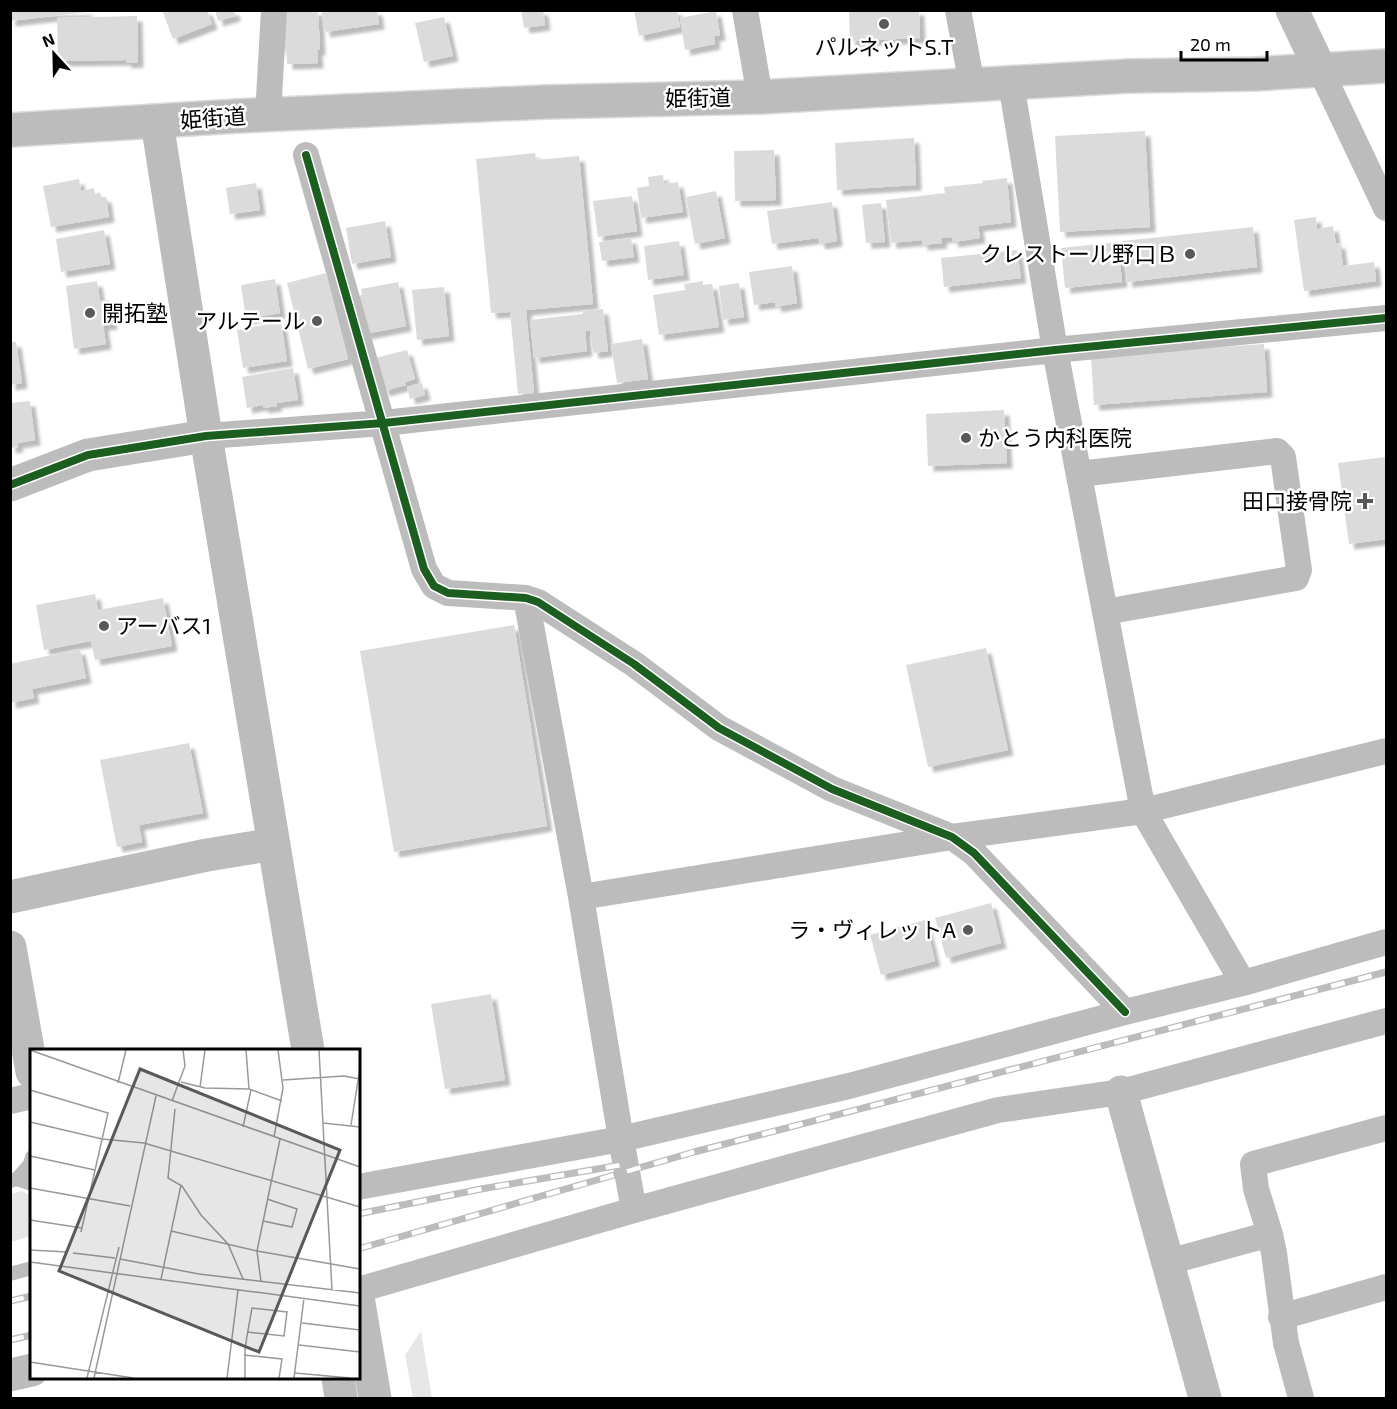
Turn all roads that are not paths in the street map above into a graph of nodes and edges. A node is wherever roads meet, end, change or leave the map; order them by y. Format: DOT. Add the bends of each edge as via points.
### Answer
graph roads {
  1 [pos="274,10"];
  2 [pos="745,10"];
  3 [pos="958,10"];
  4 [pos="1292,10"];
  5 [pos="1386,66"];
  6 [pos="1320,69"];
  7 [pos="1011,83"];
  8 [pos="972,85"];
  9 [pos="760,97"];
  10 [pos="268,115"];
  11 [pos="157,122"];
  12 [pos="10,130"];
  13 [pos="306,155"];
  14 [pos="1386,208"];
  15 [pos="1386,318"];
  16 [pos="1055,350"];
  17 [pos="384,423"];
  18 [pos="206,436"];
  19 [pos="1079,474"];
  20 [pos="10,485"];
  21 [pos="526,598"];
  22 [pos="1105,612"];
  23 [pos="1386,751"];
  24 [pos="1143,811"];
  25 [pos="952,837"];
  26 [pos="274,844"];
  27 [pos="10,897"];
  28 [pos="581,897"];
  29 [pos="1386,942"];
  30 [pos="10,947"];
  31 [pos="1243,982"];
  32 [pos="1125,1012"];
  33 [pos="1386,1021"];
  34 [pos="308,1049"];
  35 [pos="30,1061"];
  36 [pos="1122,1092"];
  37 [pos="30,1096"];
  38 [pos="10,1101"];
  39 [pos="1386,1128"];
  40 [pos="621,1139"];
  41 [pos="30,1164"];
  42 [pos="14,1180"];
  43 [pos="30,1184"];
  44 [pos="360,1188"];
  45 [pos="634,1210"];
  46 [pos="1270,1234"];
  47 [pos="1168,1262"];
  48 [pos="30,1269"];
  49 [pos="10,1274"];
  50 [pos="1386,1287"];
  51 [pos="360,1289"];
  52 [pos="360,1309"];
  53 [pos="1281,1317"];
  54 [pos="30,1370"];
  55 [pos="10,1375"];
  56 [pos="338,1379"];
  57 [pos="341,1398"];
  58 [pos="375,1398"];
  59 [pos="1205,1398"];
  60 [pos="1301,1398"];
  1 -- 10 [label="street"];
  2 -- 9 [label="street"];
  3 -- 8 [label="street"];
  4 -- 6 [label="street"];
  5 -- 6 [label="street, 姫街道"];
  6 -- 7 [label="street, 姫街道"];
  6 -- 14 [label="street"];
  7 -- 8 [label="street, 姫街道"];
  7 -- 16 [label="street"];
  8 -- 9 [label="street, 姫街道"];
  9 -- 10 [label="street, 姫街道"];
  10 -- 11 [label="street, 姫街道"];
  11 -- 12 [label="street, 姫街道"];
  11 -- 18 [label="street"];
  13 -- 17 [label="street"];
  15 -- 16 [label="street"];
  16 -- 17 [label="street"];
  16 -- 19 [label="street"];
  17 -- 18 [label="street"];
  17 -- 21 [label="street" via="424,569 434,586 448,593"];
  18 -- 20 [label="street" via="88,455"];
  18 -- 26 [label="street"];
  19 -- 22 [label="street"];
  19 -- 22 [label="street" via="1277,451 1283,457 1299,570 1296,578"];
  21 -- 25 [label="street" via="634,664 719,728 832,789"];
  21 -- 28 [label="street"];
  22 -- 24 [label="street"];
  23 -- 24 [label="street"];
  24 -- 25 [label="street"];
  24 -- 31 [label="street"];
  25 -- 28 [label="street"];
  25 -- 32 [label="street" via="974,853"];
  26 -- 27 [label="street"];
  26 -- 34 [label="street"];
  28 -- 40 [label="street"];
  29 -- 31 [label="street"];
  30 -- 35 [label="street"];
  31 -- 32 [label="street"];
  32 -- 40 [label="street" via="849,1086"];
  33 -- 36 [label="street"];
  36 -- 45 [label="street" via="998,1110"];
  36 -- 47 [label="street"];
  37 -- 38 [label="street"];
  39 -- 46 [label="street" via="1253,1164"];
  40 -- 44 [label="street"];
  40 -- 45 [label="street"];
  41 -- 42 [label="lane"];
  42 -- 43 [label="lane"];
  45 -- 51 [label="street"];
  46 -- 47 [label="street"];
  46 -- 53 [label="street"];
  47 -- 59 [label="street"];
  48 -- 49 [label="lane"];
  50 -- 53 [label="street"];
  52 -- 58 [label="street"];
  53 -- 60 [label="street"];
  54 -- 55 [label="street"];
  56 -- 57 [label="street"];
}
